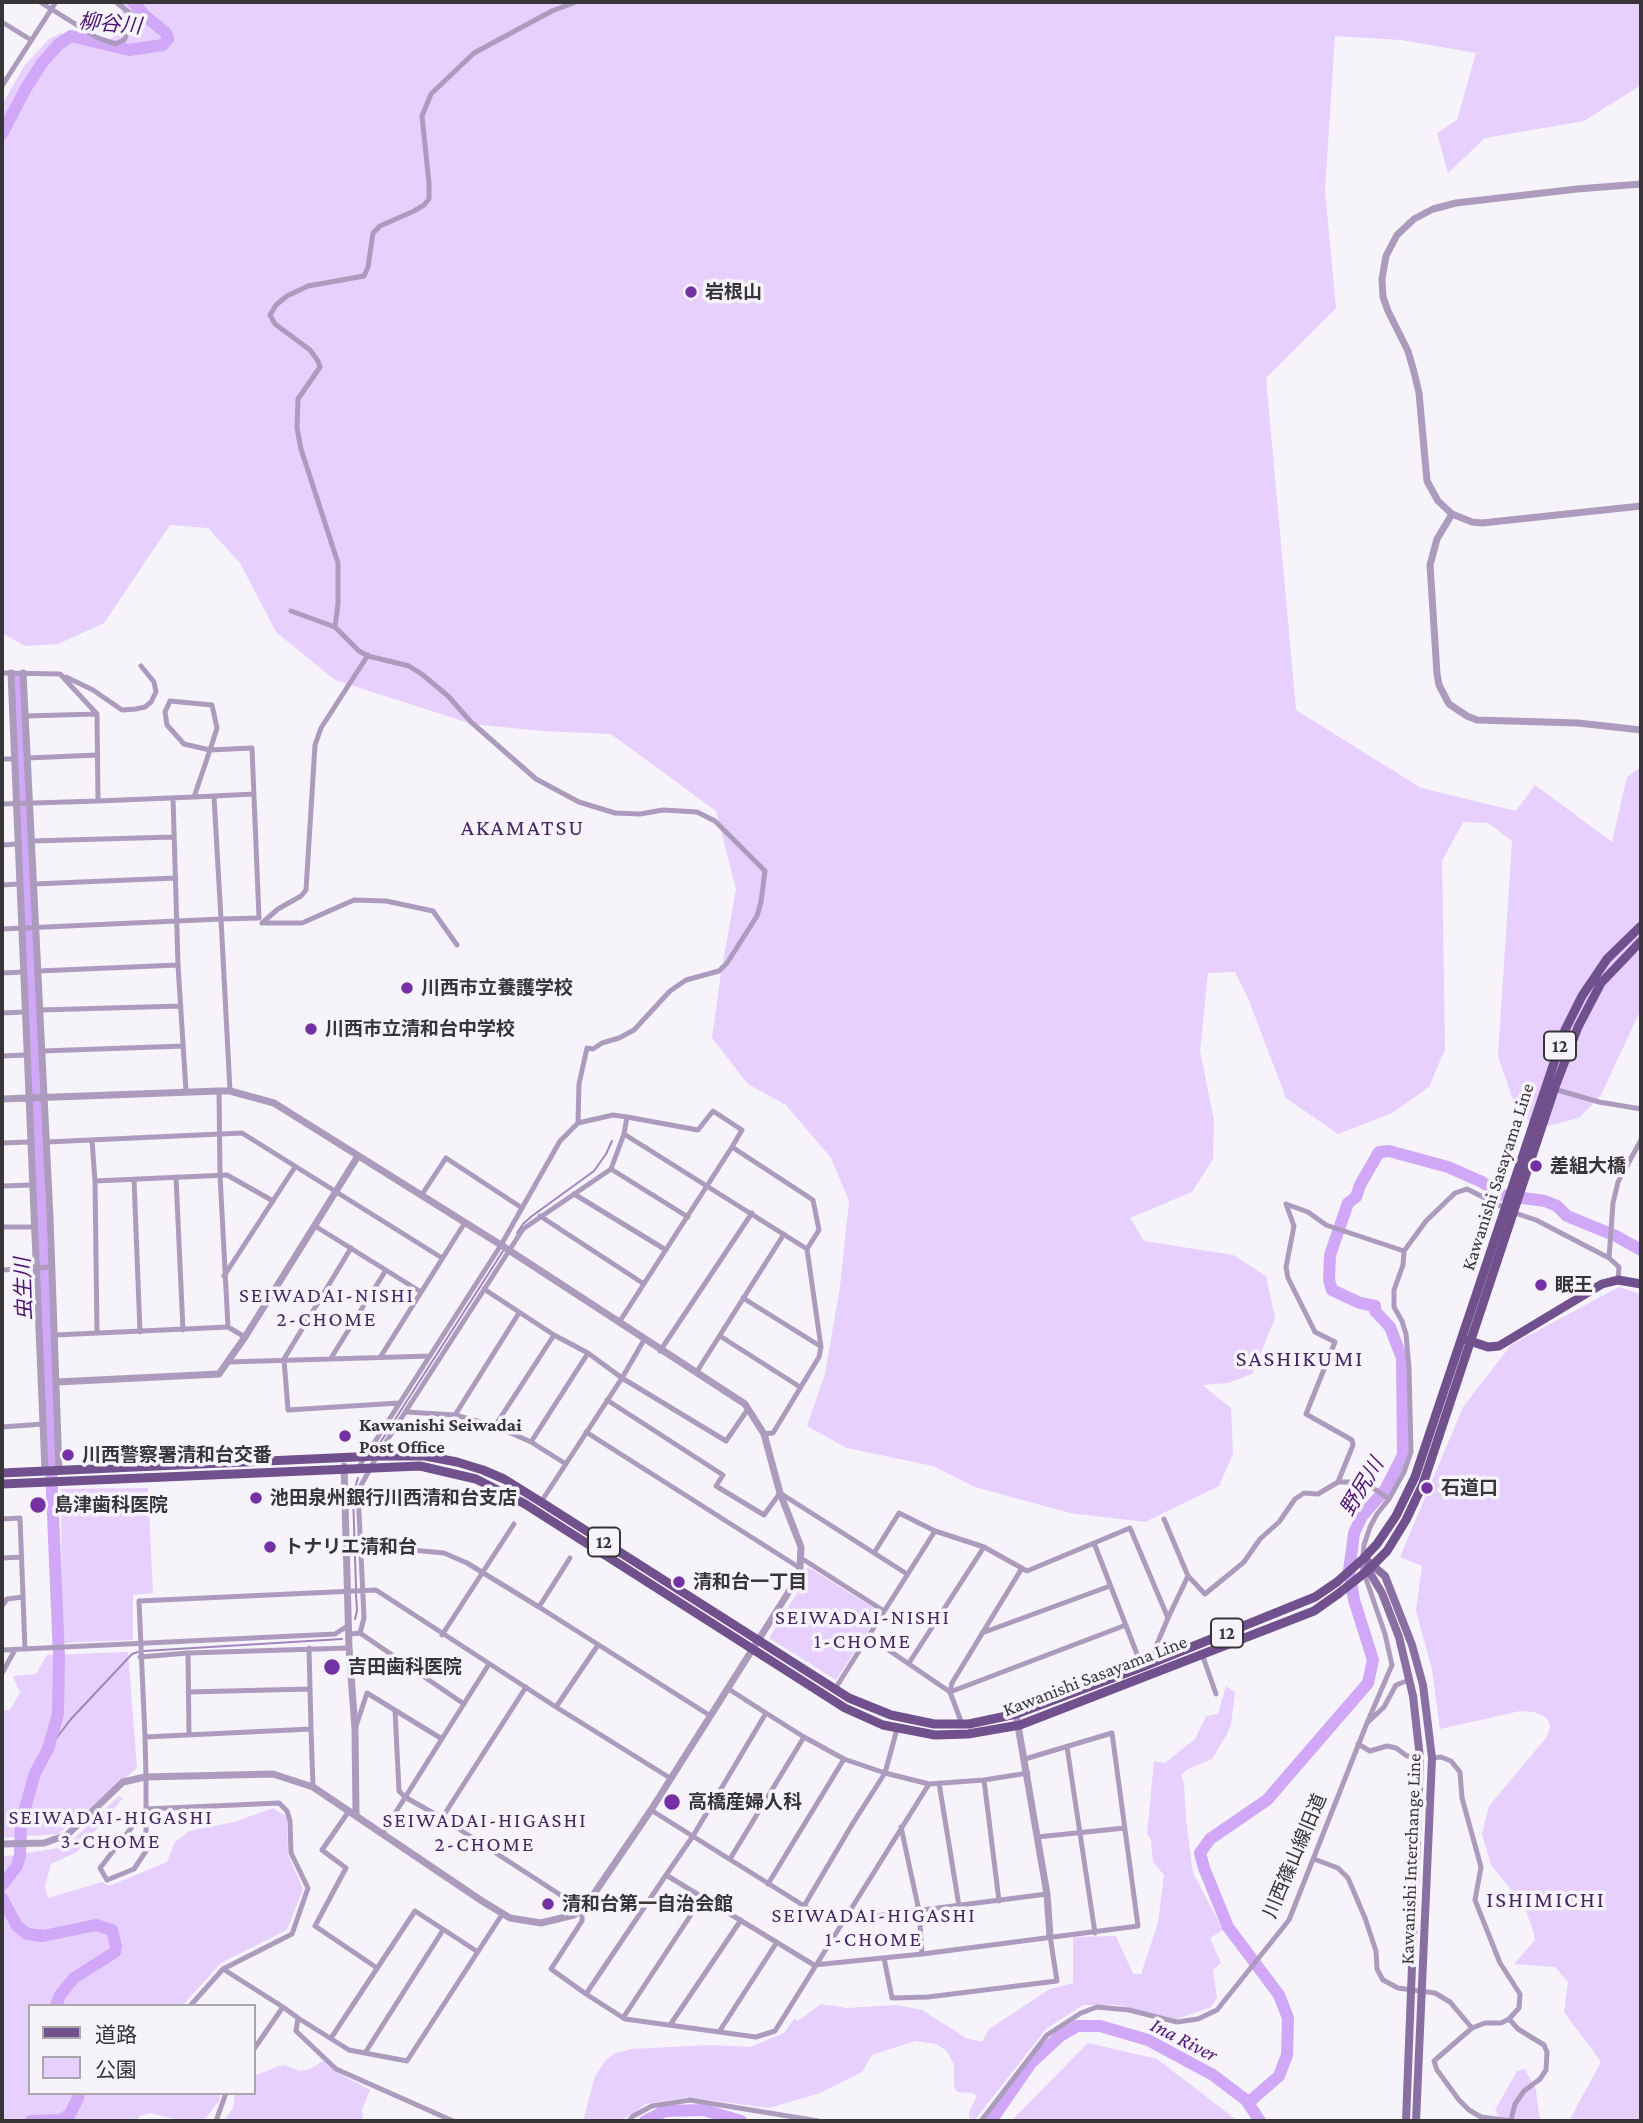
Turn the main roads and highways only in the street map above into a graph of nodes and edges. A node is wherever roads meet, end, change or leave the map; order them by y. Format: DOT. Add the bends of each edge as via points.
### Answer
graph roads {
  1 [pos="1641,926"];
  2 [pos="1641,941"];
  3 [pos="1518,1187"];
  4 [pos="1641,1284"];
  5 [pos="1466,1340"];
  6 [pos="344,1464"];
  7 [pos="2,1473"];
  8 [pos="2,1484"];
  9 [pos="1364,1558"];
  10 [pos="1371,1568"];
  11 [pos="755,1645"];
  12 [pos="1145,1670"];
  13 [pos="1406,2121"];
  14 [pos="1416,2121"];
  1 -- 3 [label="main road, Kawanishi Sasayama Line / 12" via="1607,958 1565,1030"];
  2 -- 3 [label="main road, Kawanishi Sasayama Line / 12" via="1601,983 1578,1027"];
  3 -- 5 [label="main road, Kawanishi Sasayama Line / 12"];
  4 -- 5 [label="main road" via="1618,1280 1602,1284 1499,1346"];
  5 -- 9 [label="main road, Kawanishi Sasayama Line / 12" via="1415,1476 1396,1516"];
  5 -- 10 [label="main road, Kawanishi Sasayama Line / 12" via="1423,1483 1406,1520"];
  6 -- 7 [label="main road, Kawanishi Sasayama Line / 12"];
  6 -- 8 [label="main road, Kawanishi Sasayama Line / 12"];
  6 -- 11 [label="main road, Kawanishi Sasayama Line / 12" via="358,1468 419,1466 477,1479"];
  6 -- 11 [label="main road, Kawanishi Sasayama Line / 12" via="377,1456 425,1456 505,1479"];
  9 -- 10 [label="main road, Kawanishi Interchange Line"];
  9 -- 12 [label="main road, Kawanishi Sasayama Line / 12, bridge" via="1315,1597"];
  10 -- 12 [label="main road, Kawanishi Sasayama Line / 12, bridge" via="1314,1611 1202,1654"];
  10 -- 13 [label="main road, Kawanishi Interchange Line" via="1399,1637 1420,1758"];
  10 -- 14 [label="main road, Kawanishi Interchange Line" via="1385,1576 1412,1645 1423,1685 1432,1758"];
  11 -- 12 [label="main road, Kawanishi Sasayama Line / 12" via="859,1704 934,1724 988,1721 1016,1714"];
  11 -- 12 [label="main road, Kawanishi Sasayama Line / 12" via="858,1715 897,1729 948,1735 1020,1726"];
}
